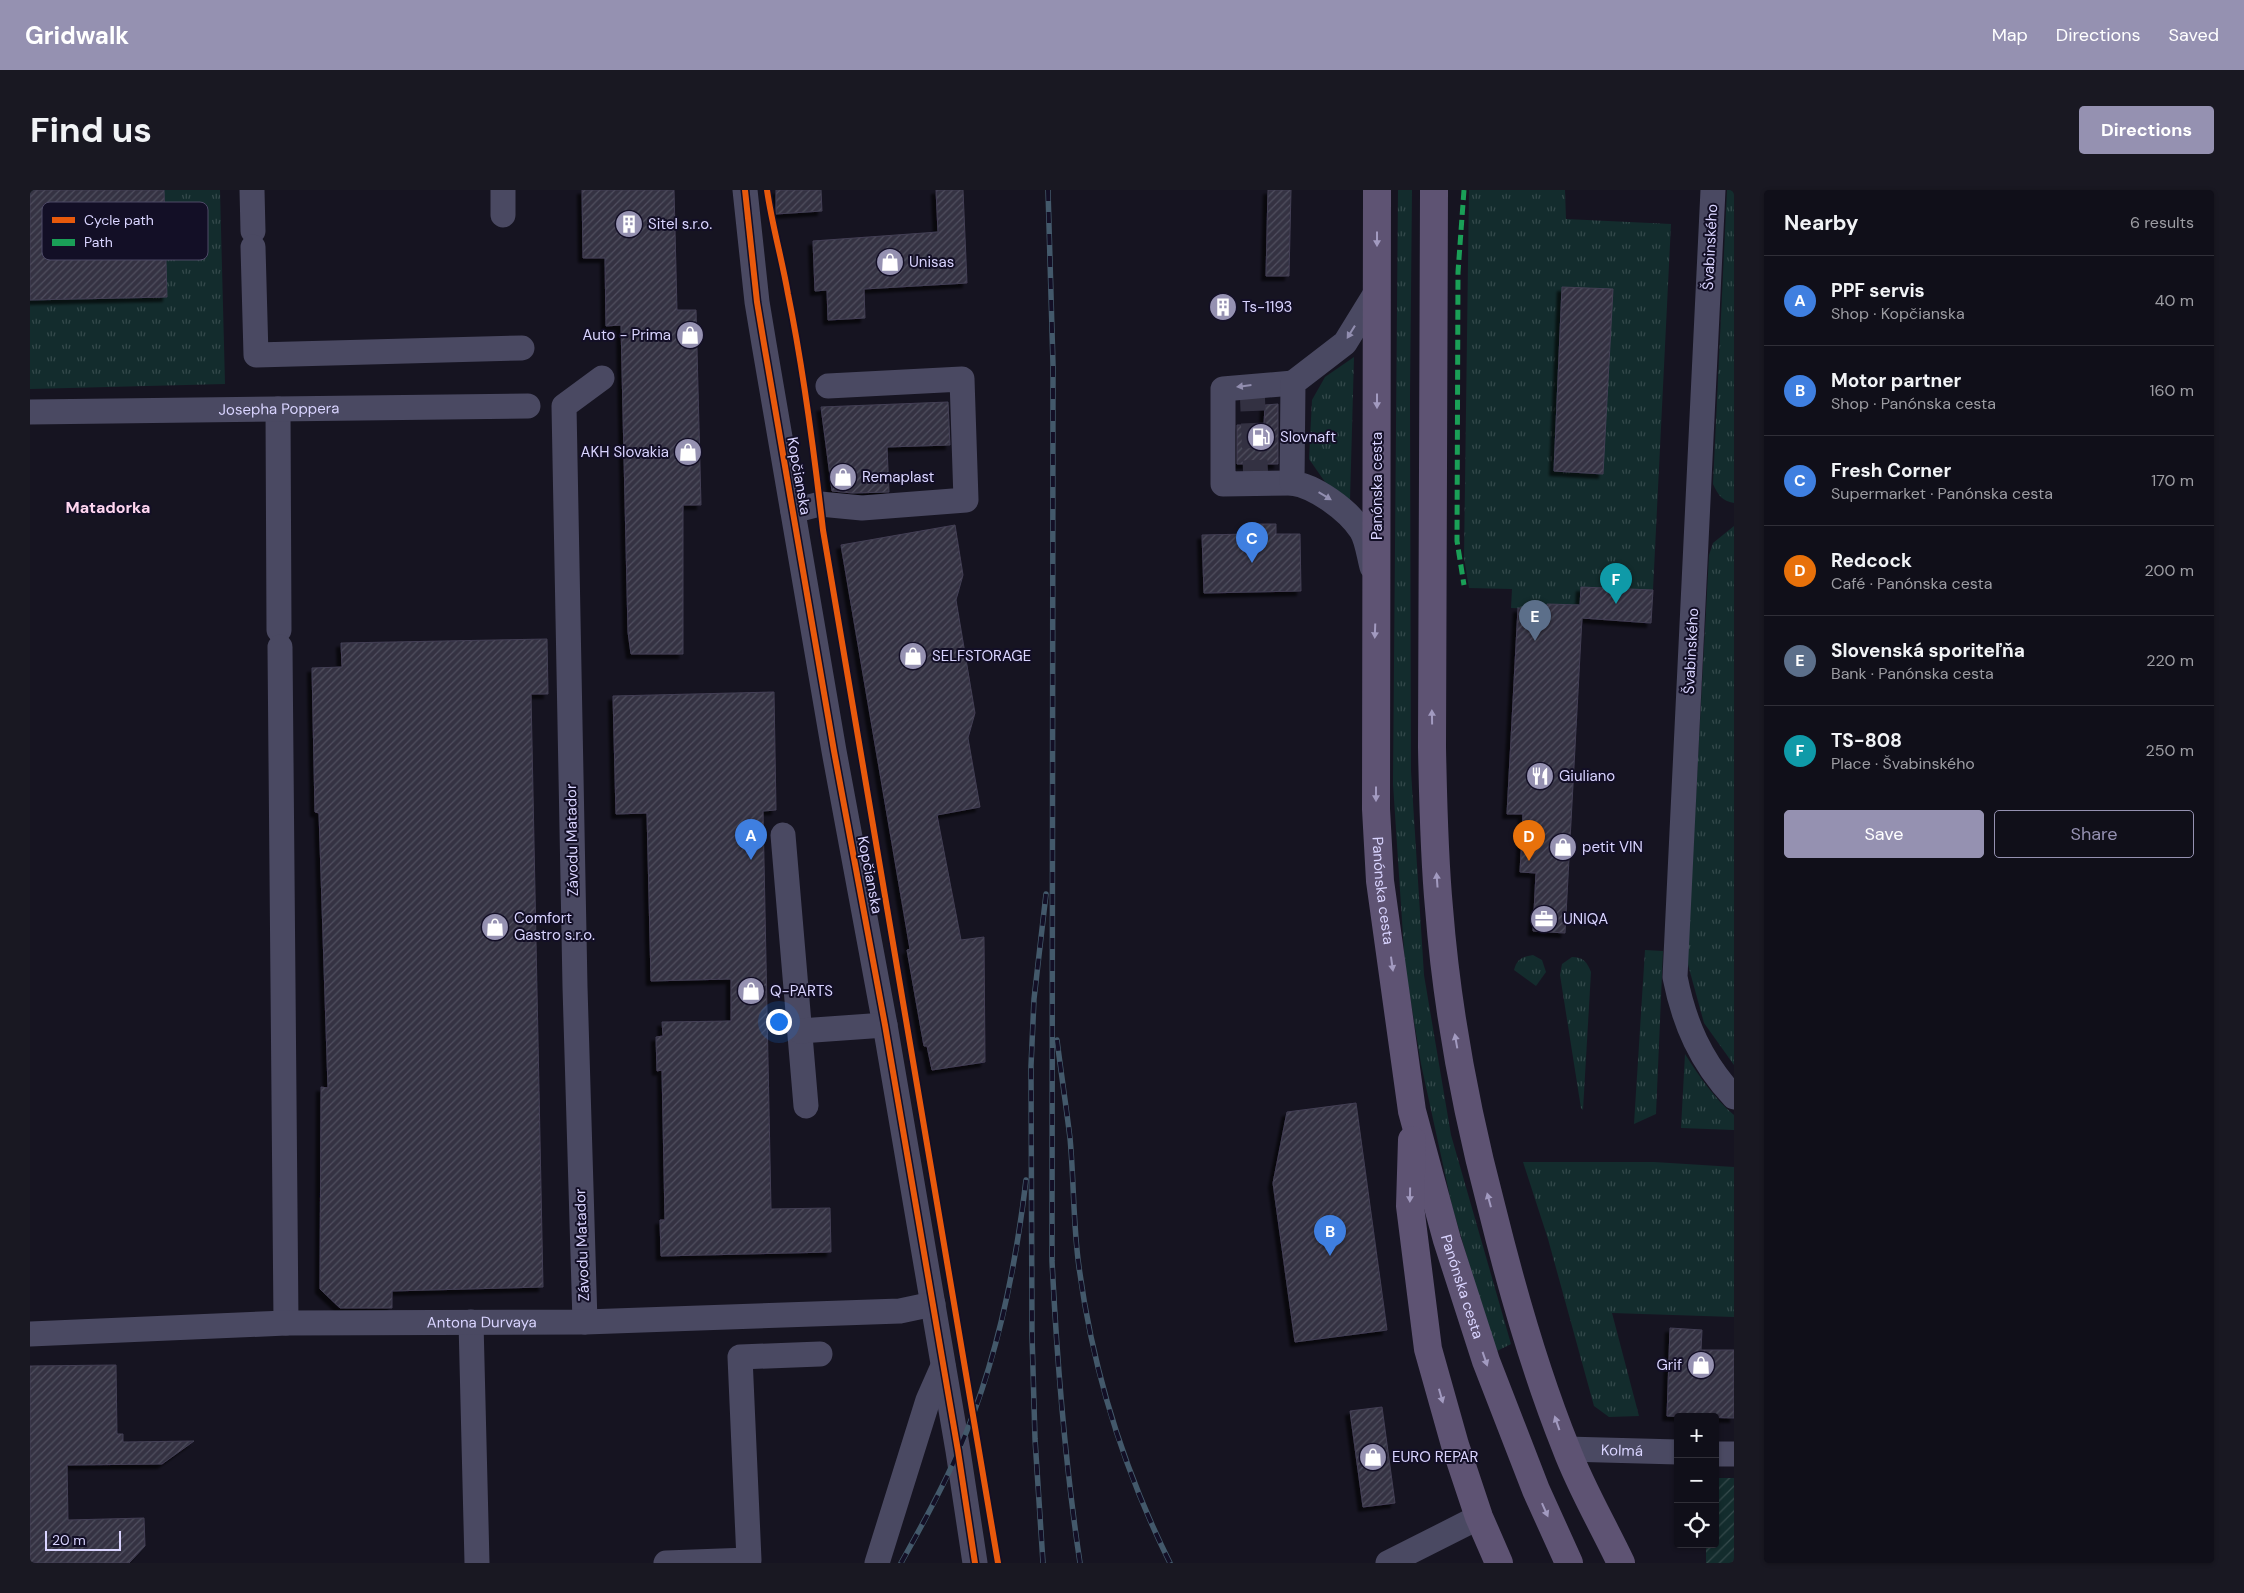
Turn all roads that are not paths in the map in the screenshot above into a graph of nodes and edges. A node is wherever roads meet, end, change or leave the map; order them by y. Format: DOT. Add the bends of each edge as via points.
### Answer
graph roads {
  1 [pos="252,190"];
  2 [pos="503,190"];
  3 [pos="745,190"];
  4 [pos="1377,190"];
  5 [pos="1434,190"];
  6 [pos="1713,190"];
  7 [pos="503,215"];
  8 [pos="1377,291"];
  9 [pos="522,348"];
  10 [pos="602,378"];
  11 [pos="1293,383"];
  12 [pos="828,386"];
  13 [pos="528,406"];
  14 [pos="278,409"];
  15 [pos="30,412"];
  16 [pos="1292,483"];
  17 [pos="793,511"];
  18 [pos="1377,582"];
  19 [pos="783,835"];
  20 [pos="885,1025"];
  21 [pos="800,1032"];
  22 [pos="1734,1097"];
  23 [pos="806,1106"];
  24 [pos="1412,1111"];
  25 [pos="933,1304"];
  26 [pos="471,1322"];
  27 [pos="585,1322"];
  28 [pos="286,1323"];
  29 [pos="30,1334"];
  30 [pos="820,1354"];
  31 [pos="943,1366"];
  32 [pos="1566,1449"];
  33 [pos="1674,1452"];
  34 [pos="1719,1454"];
  35 [pos="1734,1454"];
  36 [pos="1478,1517"];
  37 [pos="477,1563"];
  38 [pos="666,1563"];
  39 [pos="877,1563"];
  40 [pos="974,1563"];
  41 [pos="1388,1563"];
  42 [pos="1499,1563"];
  43 [pos="1569,1563"];
  44 [pos="1621,1563"];
  1 -- 9 [label="street" via="256,355"];
  2 -- 7 [label="street"];
  3 -- 17 [label="street, Kopčianska" via="757,302"];
  4 -- 8 [label="main road, Panónska cesta, one-way"];
  32 -- 5 [label="main road, one-way" via="1500,1248 1463,1082 1442,943 1434,839 1432,747"];
  6 -- 22 [label="street, Švabinského" via="1674,977 1685,1020 1696,1045"];
  8 -- 11 [label="street, one-way" via="1345,343"];
  8 -- 18 [label="main road, Panónska cesta, one-way"];
  10 -- 27 [label="street, Závodu Matador" via="564,406"];
  11 -- 16 [label="street"];
  11 -- 16 [label="street, one-way" via="1222,389 1223,484"];
  12 -- 17 [label="street" via="962,379 966,500 862,508 820,504"];
  13 -- 14 [label="street, Josepha Poppera"];
  14 -- 15 [label="street, Josepha Poppera"];
  14 -- 28 [label="street"];
  16 -- 18 [label="street, one-way" via="1305,485 1335,503 1362,530"];
  17 -- 20 [label="street, Kopčianska"];
  18 -- 24 [label="main road, Panónska cesta, one-way" via="1376,809 1380,872"];
  19 -- 21 [label="street"];
  20 -- 21 [label="street"];
  20 -- 25 [label="street, Kopčianska"];
  21 -- 23 [label="street"];
  24 -- 36 [label="main road, one-way" via="1410,1206 1428,1350"];
  24 -- 43 [label="main road, Panónska cesta, one-way" via="1447,1240 1486,1361 1532,1481"];
  25 -- 27 [label="street, Antona Durvaya" via="900,1310"];
  25 -- 31 [label="street, Kopčianska"];
  26 -- 27 [label="street, Antona Durvaya"];
  26 -- 28 [label="street, Antona Durvaya"];
  26 -- 37 [label="street"];
  28 -- 29 [label="street, Antona Durvaya"];
  30 -- 38 [label="street" via="740,1357 749,1560"];
  31 -- 39 [label="street" via="928,1400"];
  31 -- 40 [label="street, Kopčianska" via="969,1515"];
  32 -- 33 [label="street, Kolmá"];
  32 -- 44 [label="main road"];
  34 -- 35 [label="street"];
  36 -- 41 [label="street"];
  36 -- 42 [label="main road"];
}
